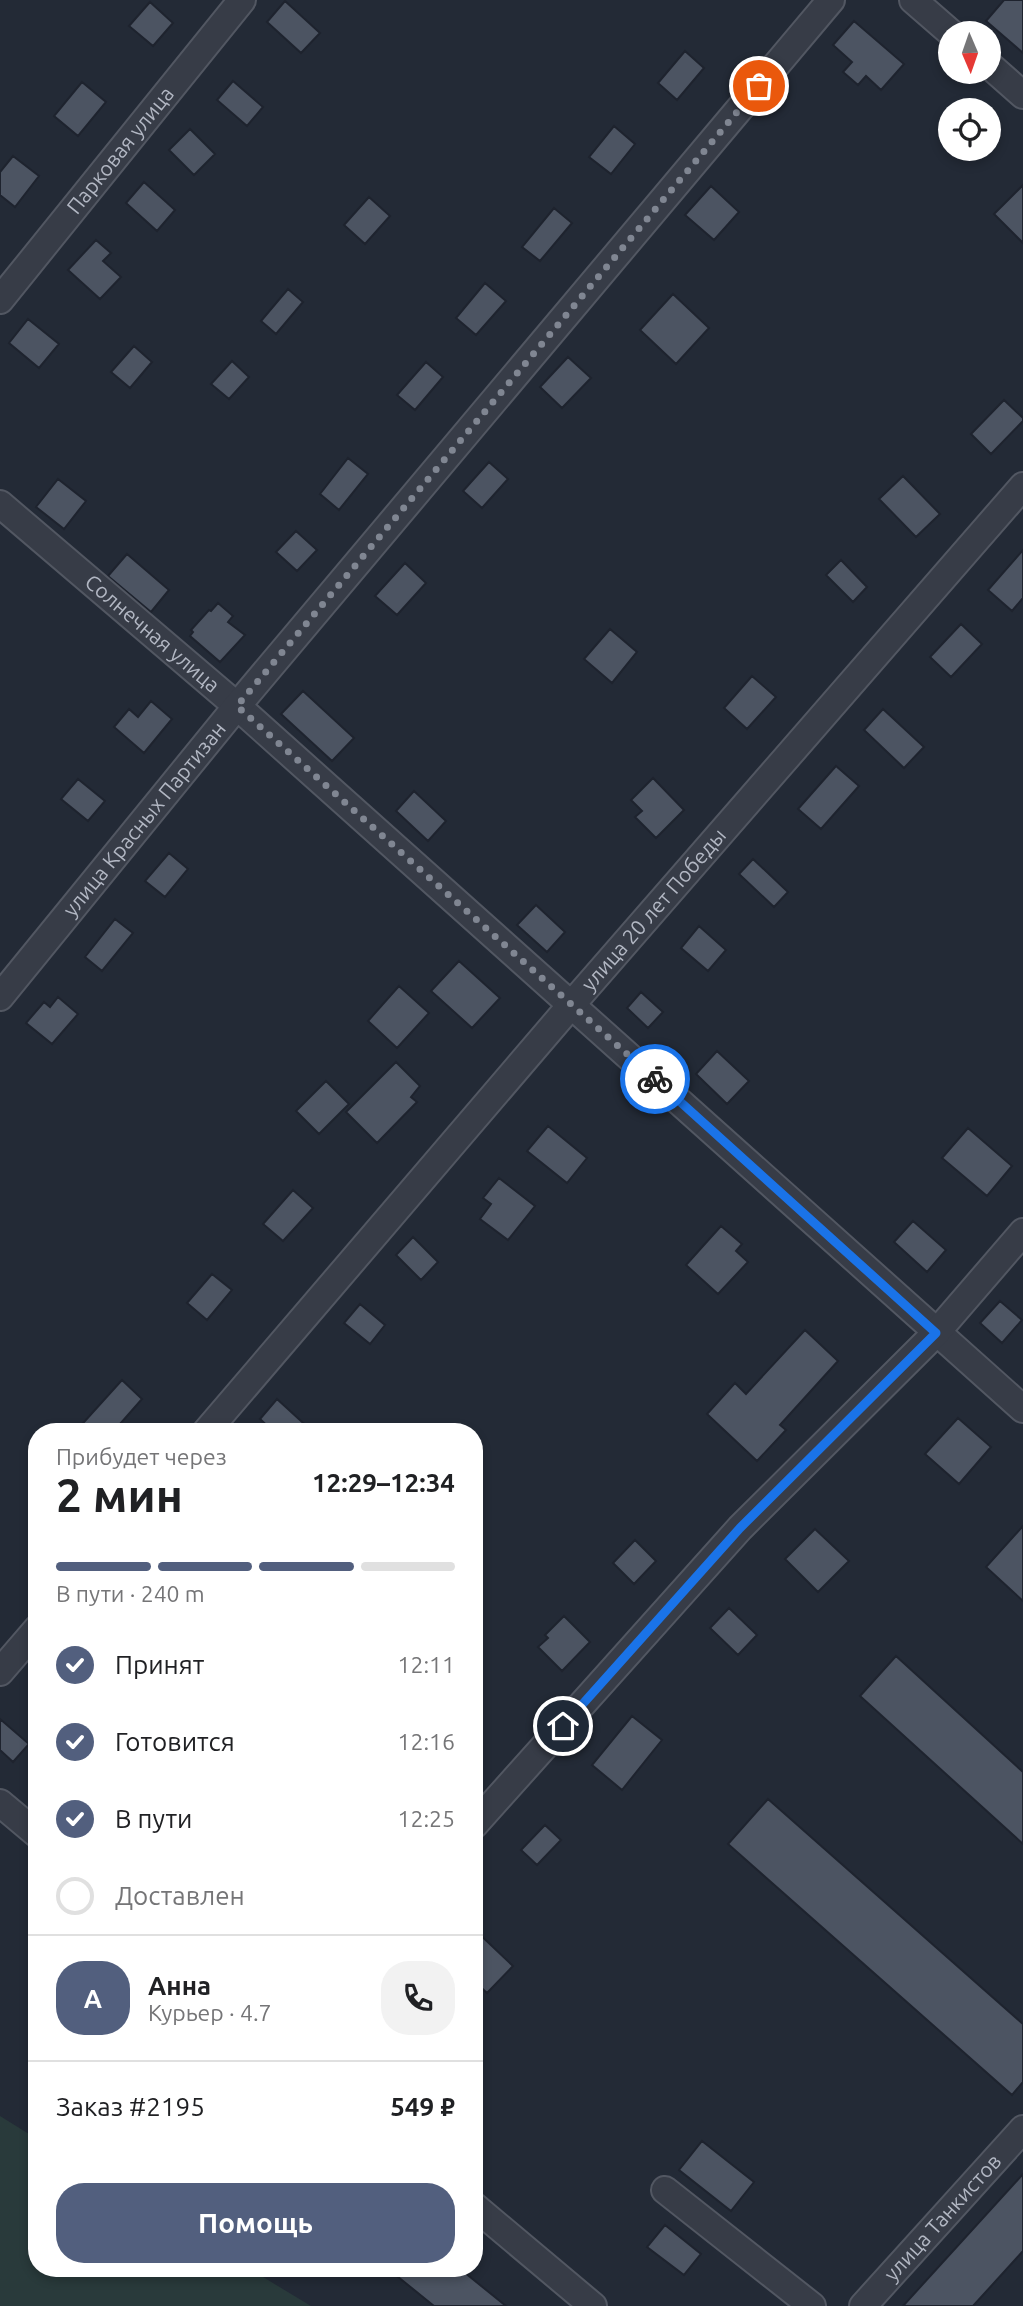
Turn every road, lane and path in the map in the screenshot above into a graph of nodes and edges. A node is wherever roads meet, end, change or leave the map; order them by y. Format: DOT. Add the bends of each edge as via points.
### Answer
graph roads {
  1 [pos="242,0"];
  2 [pos="831,0"];
  3 [pos="913,0"];
  4 [pos="938,22"];
  5 [pos="1001,76"];
  6 [pos="1023,95"];
  7 [pos="0,300"];
  8 [pos="1023,486"];
  9 [pos="0,504"];
  10 [pos="237,706"];
  11 [pos="0,997"];
  12 [pos="572,1004"];
  13 [pos="1023,1232"];
  14 [pos="936,1333"];
  15 [pos="1023,1409"];
  16 [pos="214,1423"];
  17 [pos="28,1639"];
  18 [pos="0,1672"];
  19 [pos="0,1803"];
  20 [pos="483,1815"];
  21 [pos="28,1826"];
  22 [pos="1023,2129"];
  23 [pos="665,2190"];
  24 [pos="483,2214"];
  25 [pos="593,2306"];
  26 [pos="812,2306"];
  27 [pos="863,2306"];
  1 -- 7 [label="street, Парковая улица"];
  2 -- 10 [label="street, улица Красных Партизан"];
  3 -- 4 [label="street"];
  5 -- 6 [label="street"];
  8 -- 12 [label="street, улица 20 лет Победы"];
  9 -- 10 [label="street, Солнечная улица"];
  10 -- 11 [label="street, улица Красных Партизан"];
  10 -- 12 [label="street, Солнечная улица"];
  12 -- 14 [label="street, Солнечная улица"];
  12 -- 16 [label="street, улица 20 лет Победы"];
  13 -- 14 [label="street"];
  14 -- 15 [label="street, Солнечная улица"];
  14 -- 20 [label="street" via="740,1528"];
  17 -- 18 [label="street"];
  19 -- 21 [label="street"];
  22 -- 27 [label="street, улица Танкистов"];
  23 -- 26 [label="street"];
  24 -- 25 [label="street"];
}
